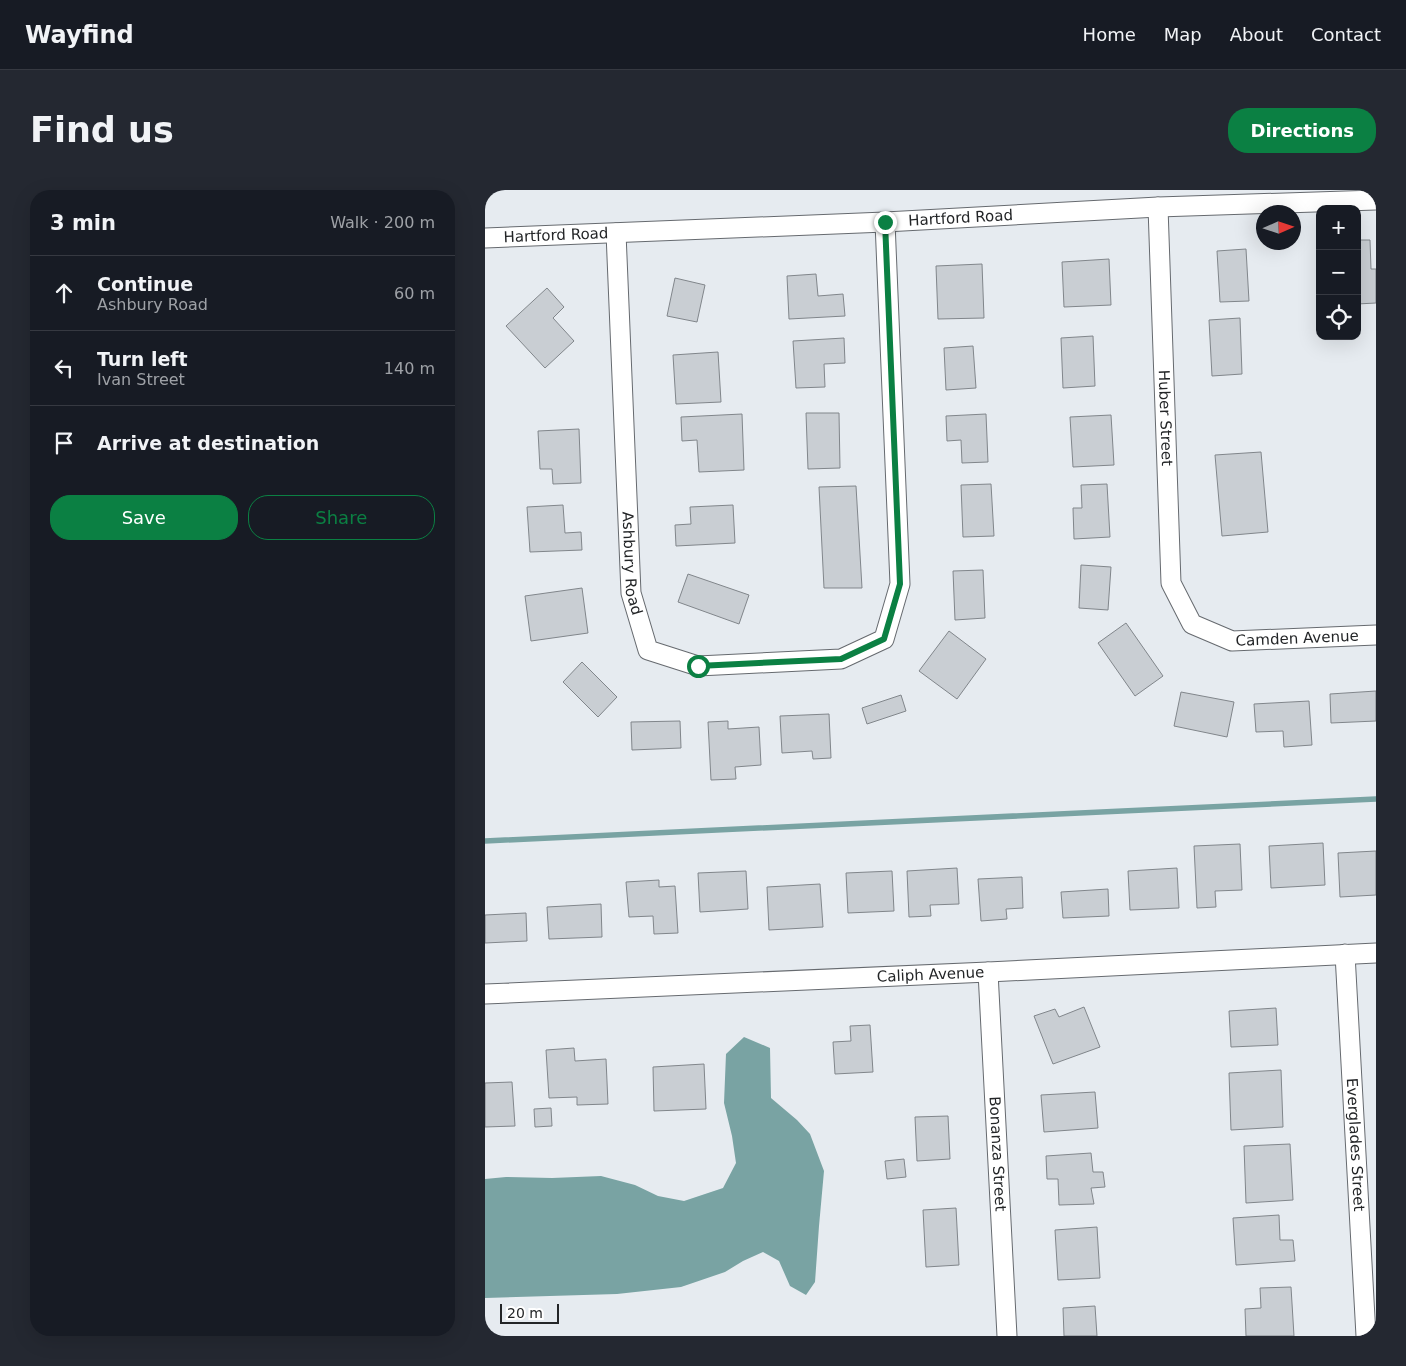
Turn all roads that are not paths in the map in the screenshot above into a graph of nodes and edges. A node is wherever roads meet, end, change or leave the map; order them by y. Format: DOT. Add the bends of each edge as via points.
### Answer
graph roads {
  1 [pos="1302,196"];
  2 [pos="1376,200"];
  3 [pos="1158,207"];
  4 [pos="885,222"];
  5 [pos="616,233"];
  6 [pos="485,238"];
  7 [pos="1192,624"];
  8 [pos="1376,635"];
  9 [pos="1376,953"];
  10 [pos="1345,954"];
  11 [pos="988,972"];
  12 [pos="485,994"];
  13 [pos="1368,1225"];
  14 [pos="1007,1336"];
  15 [pos="1366,1336"];
  1 -- 2 [label="street, Hartford Road"];
  1 -- 3 [label="street, Hartford Road"];
  3 -- 4 [label="street, Hartford Road"];
  3 -- 7 [label="street, Huber Street" via="1171,583"];
  4 -- 5 [label="street, Hartford Road"];
  4 -- 5 [label="street, Ashbury Road" via="900,584 884,639 841,659 698,666 648,650 631,593"];
  5 -- 6 [label="street, Hartford Road"];
  7 -- 8 [label="street, Camden Avenue" via="1233,641"];
  9 -- 10 [label="street, Caliph Avenue"];
  10 -- 11 [label="street, Caliph Avenue"];
  10 -- 13 [label="street, Everglades Street"];
  11 -- 12 [label="street, Caliph Avenue"];
  11 -- 14 [label="street, Bonanza Street"];
  13 -- 15 [label="street, Everglades Street"];
}
